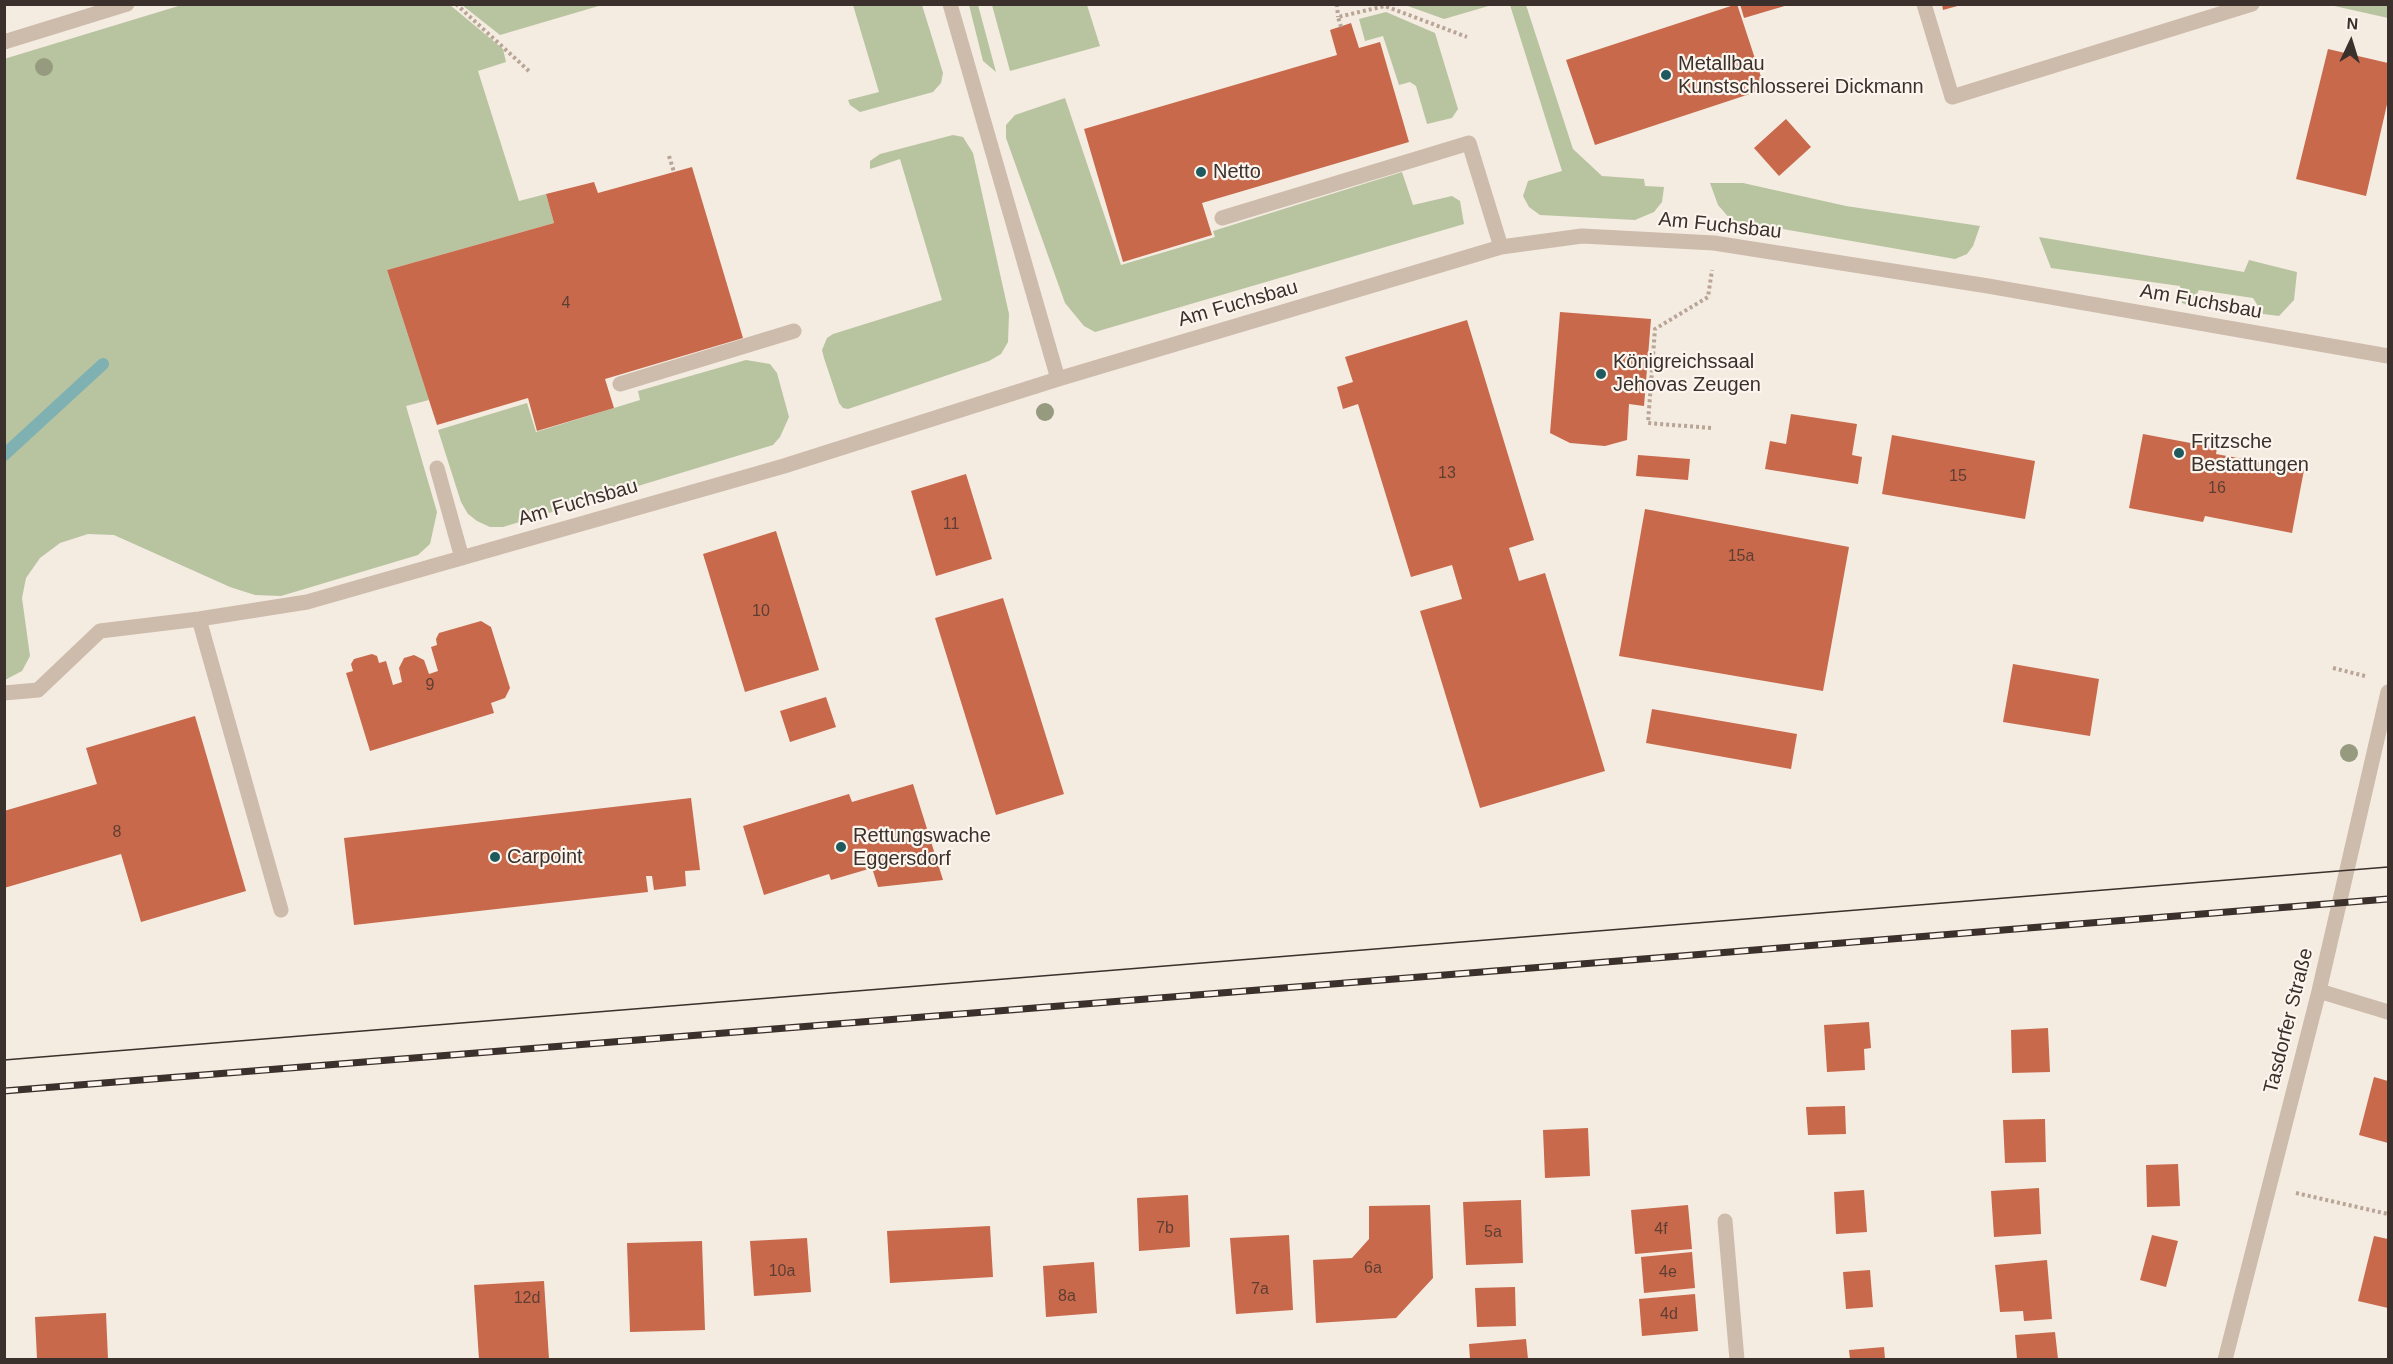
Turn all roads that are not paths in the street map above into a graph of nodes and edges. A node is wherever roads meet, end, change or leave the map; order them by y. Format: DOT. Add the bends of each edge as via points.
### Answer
graph roads {
  1 [pos="127,4"];
  2 [pos="950,4"];
  3 [pos="1924,4"];
  4 [pos="2252,4"];
  5 [pos="4,42"];
  6 [pos="1222,218"];
  7 [pos="1501,247"];
  8 [pos="794,332"];
  9 [pos="2388,356"];
  10 [pos="1058,379"];
  11 [pos="620,384"];
  12 [pos="436,468"];
  13 [pos="462,558"];
  14 [pos="199,619"];
  15 [pos="2388,692"];
  16 [pos="4,693"];
  17 [pos="281,910"];
  18 [pos="2319,991"];
  19 [pos="2388,1012"];
  20 [pos="1725,1221"];
  21 [pos="1737,1359"];
  22 [pos="2225,1359"];
  1 -- 5 [label="street"];
  2 -- 10 [label="street"];
  3 -- 4 [label="street" via="1952,97"];
  6 -- 7 [label="street" via="1469,143"];
  7 -- 9 [label="street, Am Fuchsbau" via="1582,236 1714,243"];
  7 -- 10 [label="street, Am Fuchsbau"];
  8 -- 11 [label="street"];
  10 -- 13 [label="street, Am Fuchsbau" via="784,466"];
  12 -- 13 [label="street"];
  13 -- 14 [label="street, Am Fuchsbau" via="307,602"];
  14 -- 16 [label="street, Am Fuchsbau" via="100,631 38,690"];
  14 -- 17 [label="street"];
  15 -- 18 [label="street, Tasdorfer Straße"];
  18 -- 19 [label="street"];
  18 -- 22 [label="street, Tasdorfer Straße"];
  20 -- 21 [label="street"];
}
